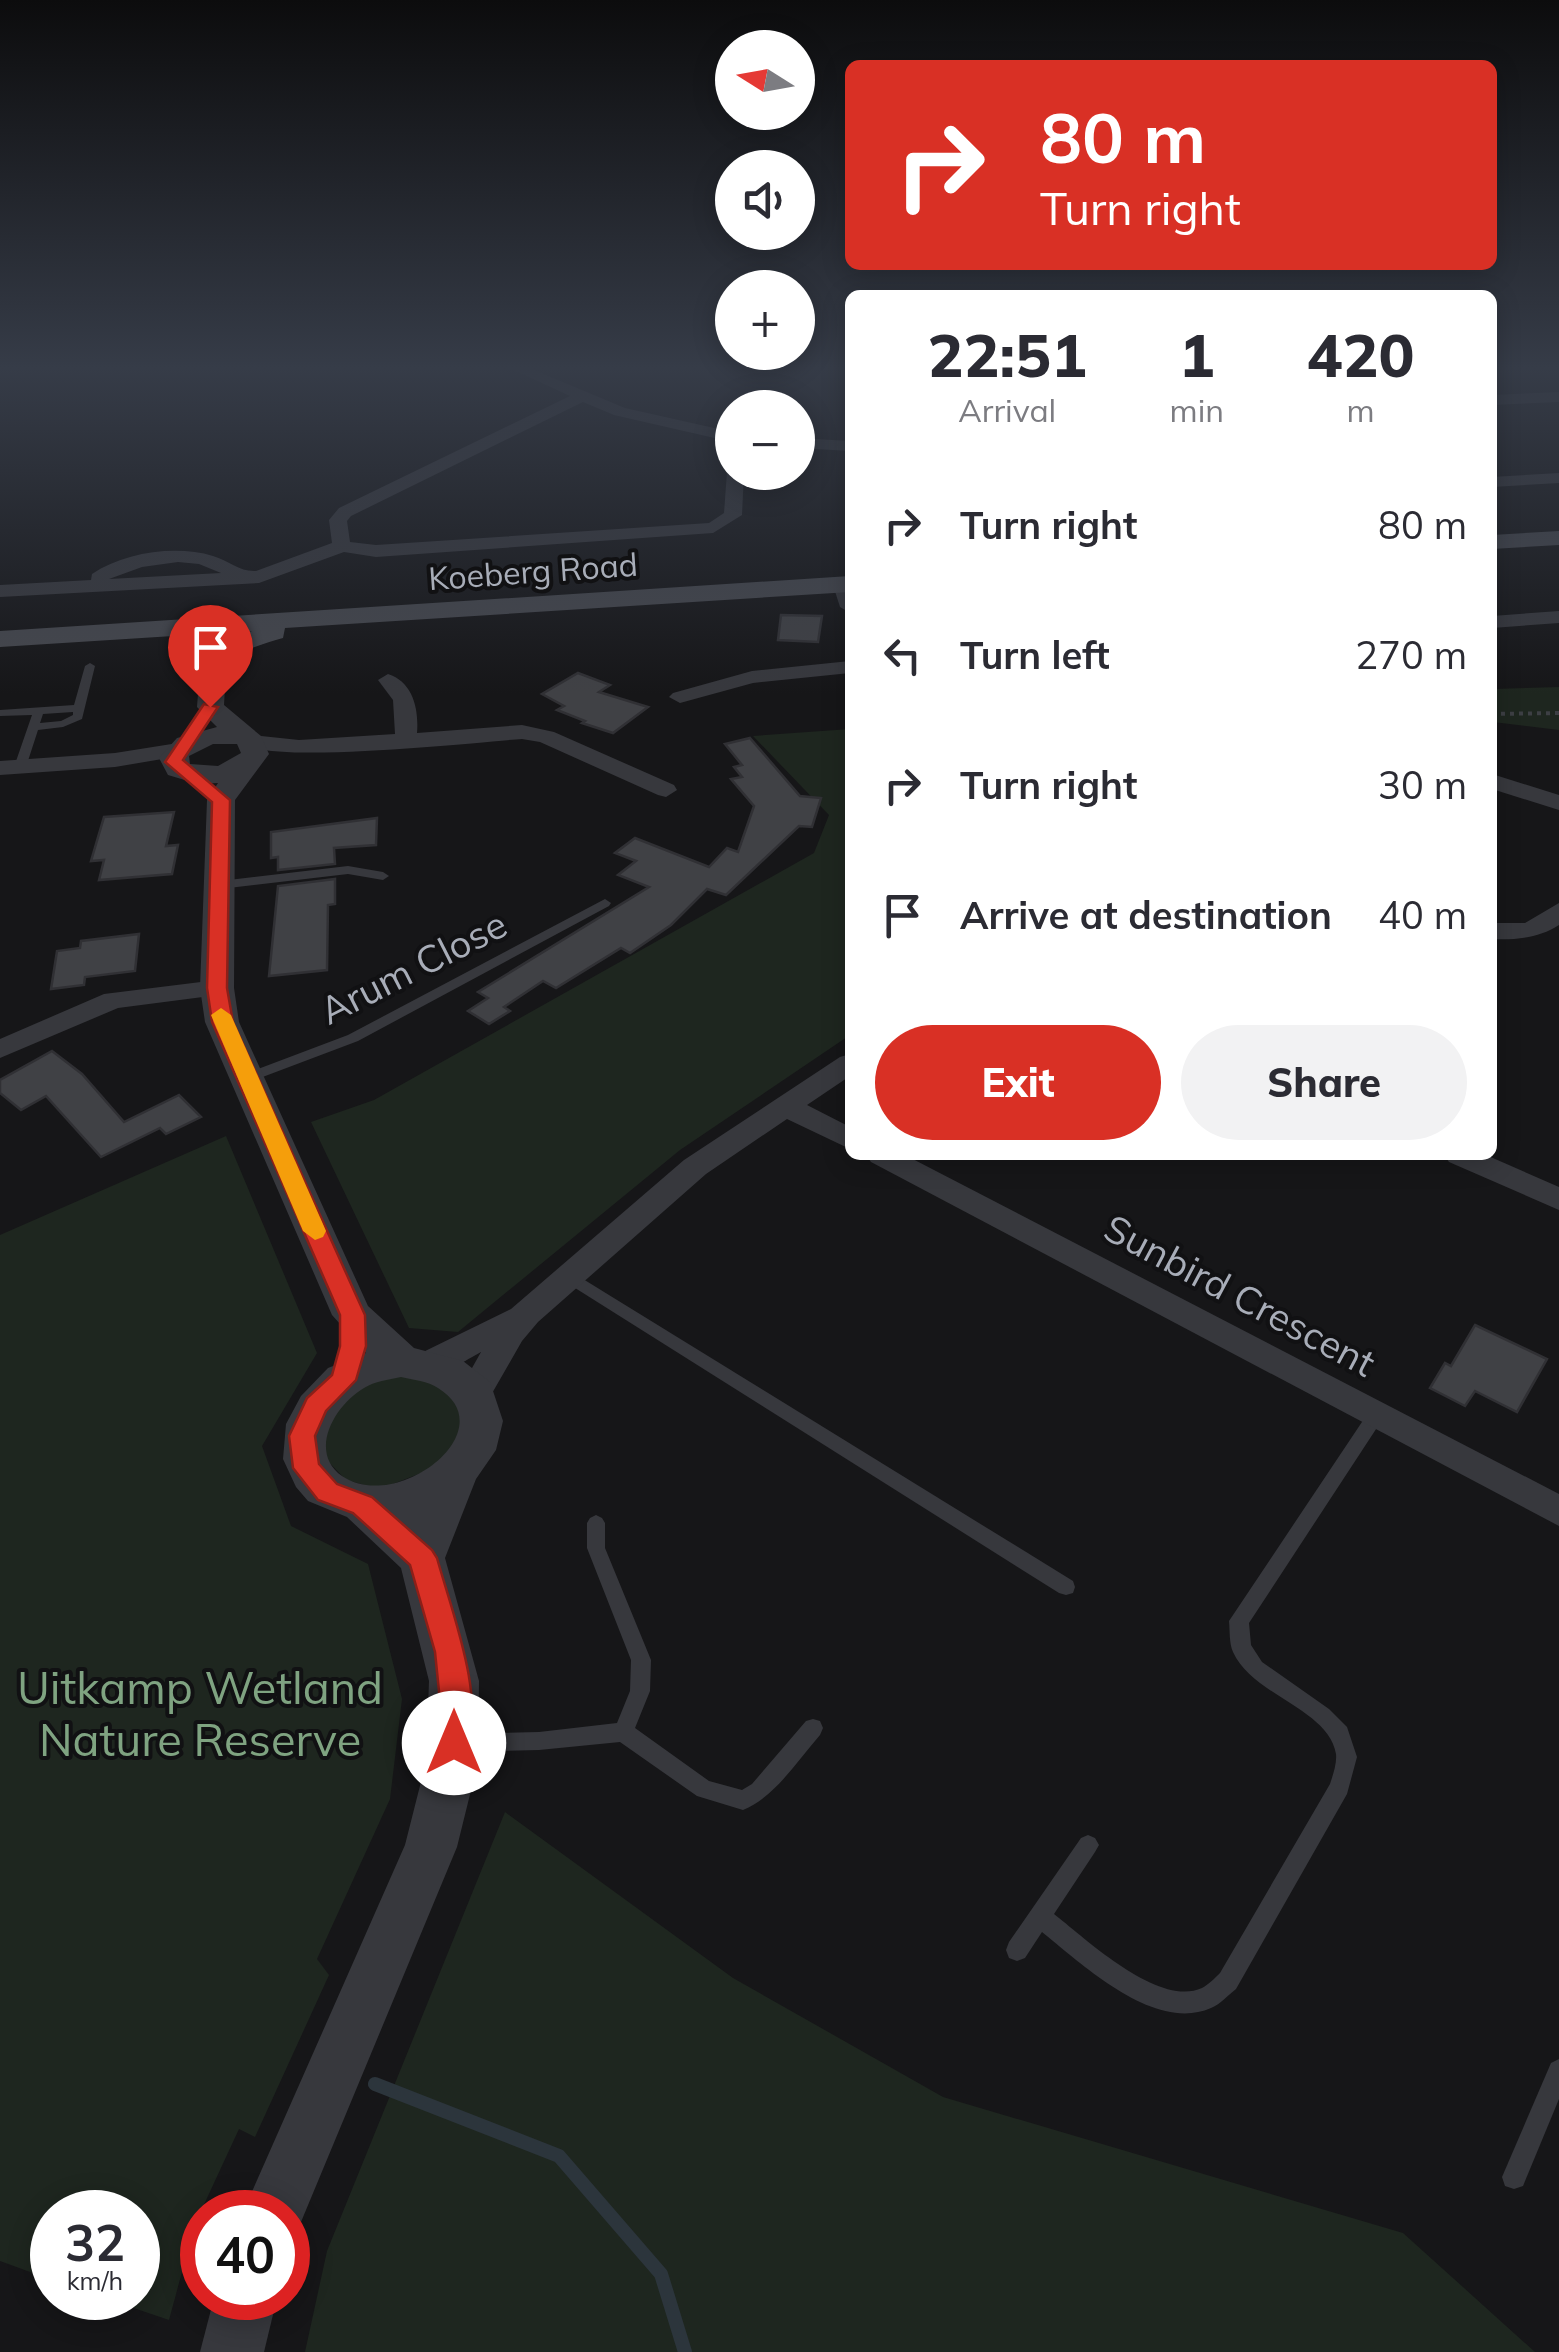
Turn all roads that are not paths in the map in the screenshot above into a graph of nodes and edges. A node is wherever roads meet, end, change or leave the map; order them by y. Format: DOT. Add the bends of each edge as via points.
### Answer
graph roads {
  1 [pos="421,475"];
  2 [pos="1559,478"];
  3 [pos="1497,482"];
  4 [pos="735,490"];
  5 [pos="1559,538"];
  6 [pos="1497,542"];
  7 [pos="342,546"];
  8 [pos="240,578"];
  9 [pos="92,587"];
  10 [pos="0,591"];
  11 [pos="845,592"];
  12 [pos="411,614"];
  13 [pos="1559,617"];
  14 [pos="1497,622"];
  15 [pos="221,626"];
  16 [pos="0,639"];
  17 [pos="90,666"];
  18 [pos="845,668"];
  19 [pos="212,676"];
  20 [pos="388,680"];
  21 [pos="680,697"];
  22 [pos="210,707"];
  23 [pos="78,708"];
  24 [pos="39,711"];
  25 [pos="0,713"];
  26 [pos="36,727"];
  27 [pos="405,740"];
  28 [pos="248,750"];
  29 [pos="184,759"];
  30 [pos="10,768"];
  31 [pos="1497,783"];
  32 [pos="666,790"];
  33 [pos="221,800"];
  34 [pos="1559,803"];
  35 [pos="383,876"];
  36 [pos="220,885"];
  37 [pos="605,903"];
  38 [pos="1559,911"];
  39 [pos="1497,931"];
  40 [pos="217,988"];
  41 [pos="0,1048"];
  42 [pos="845,1066"];
  43 [pos="247,1078"];
  44 [pos="786,1106"];
  45 [pos="845,1136"];
  46 [pos="890,1160"];
  47 [pos="1470,1160"];
  48 [pos="1559,1199"];
  49 [pos="570,1276"];
  50 [pos="528,1312"];
  51 [pos="352,1315"];
  52 [pos="415,1362"];
  53 [pos="343,1380"];
  54 [pos="475,1393"];
  55 [pos="1376,1415"];
  56 [pos="454,1478"];
  57 [pos="362,1505"];
  58 [pos="1559,1511"];
  59 [pos="596,1523"];
  60 [pos="422,1558"];
  61 [pos="1066,1587"];
  62 [pos="814,1728"];
  63 [pos="622,1732"];
  64 [pos="454,1743"];
  65 [pos="1088,1845"];
  66 [pos="1040,1916"];
  67 [pos="1017,1950"];
  68 [pos="1559,2071"];
  69 [pos="1514,2177"];
  70 [pos="283,2190"];
  71 [pos="240,2320"];
  72 [pos="232,2352"];
  1 -- 7 [label="street" via="345,512 338,520"];
  2 -- 3 [label="street"];
  4 -- 7 [label="street" via="734,515 713,528 376,551"];
  5 -- 6 [label="main road"];
  7 -- 8 [label="street" via="277,573"];
  8 -- 9 [label="street"];
  8 -- 9 [label="street" via="212,561 178,554 112,570"];
  9 -- 10 [label="street"];
  11 -- 12 [label="main road, Koeberg Road"];
  12 -- 15 [label="main road, Koeberg Road"];
  12 -- 19 [label="main road" via="392,622 256,635 230,651"];
  13 -- 14 [label="street"];
  15 -- 16 [label="main road, Koeberg Road"];
  15 -- 19 [label="street"];
  17 -- 23 [label="lane"];
  18 -- 21 [label="street" via="752,677"];
  19 -- 22 [label="street"];
  20 -- 27 [label="street" via="409,708"];
  22 -- 28 [label="street"];
  22 -- 29 [label="street"];
  23 -- 24 [label="lane"];
  23 -- 26 [label="lane" via="70,722"];
  24 -- 25 [label="lane"];
  24 -- 26 [label="lane"];
  26 -- 30 [label="lane"];
  27 -- 28 [label="street"];
  27 -- 32 [label="street" via="531,733"];
  28 -- 29 [label="street" via="216,735"];
  28 -- 29 [label="street" via="220,774"];
  28 -- 33 [label="street"];
  29 -- 30 [label="street"];
  29 -- 33 [label="street"];
  31 -- 34 [label="street"];
  33 -- 36 [label="street"];
  35 -- 36 [label="lane" via="348,870"];
  36 -- 40 [label="street"];
  37 -- 43 [label="lane, Arum Close" via="353,1038"];
  38 -- 39 [label="street" via="1542,927"];
  40 -- 41 [label="street" via="113,1000"];
  40 -- 43 [label="street" via="222,1022"];
  42 -- 44 [label="street"];
  43 -- 51 [label="street"];
  44 -- 45 [label="street"];
  44 -- 49 [label="street" via="696,1167"];
  46 -- 55 [label="street, Sunbird Crescent"];
  47 -- 48 [label="street"];
  49 -- 50 [label="street"];
  49 -- 61 [label="lane"];
  50 -- 52 [label="street"];
  50 -- 54 [label="street"];
  51 -- 52 [label="street"];
  51 -- 53 [label="street" via="353,1346"];
  52 -- 53 [label="street" via="371,1367"];
  52 -- 54 [label="street" via="453,1372"];
  53 -- 57 [label="street" via="316,1405 302,1436 306,1468 328,1492"];
  54 -- 56 [label="street" via="483,1420 476,1451"];
  55 -- 58 [label="street, Sunbird Crescent"];
  55 -- 66 [label="lane" via="1239,1621 1238,1642 1254,1669 1326,1717 1347,1756 1340,1787 1228,1981 1194,2004 1160,2000"];
  56 -- 57 [label="street" via="411,1501"];
  56 -- 60 [label="street"];
  57 -- 60 [label="street"];
  59 -- 63 [label="lane" via="596,1548 641,1660 640,1691"];
  60 -- 64 [label="street" via="449,1652"];
  62 -- 63 [label="lane" via="759,1791 743,1800 704,1789"];
  63 -- 64 [label="lane"];
  64 -- 70 [label="street" via="431,1847"];
  65 -- 66 [label="lane"];
  66 -- 67 [label="lane"];
  68 -- 69 [label="lane"];
  71 -- 72 [label="street"];
}
